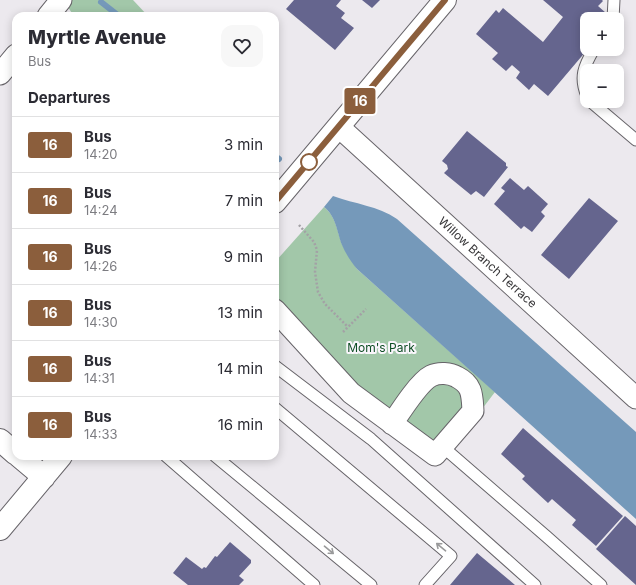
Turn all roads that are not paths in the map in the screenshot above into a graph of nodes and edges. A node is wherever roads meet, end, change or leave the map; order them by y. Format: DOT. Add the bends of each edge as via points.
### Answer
graph roads {
  1 [pos="445,0"];
  2 [pos="614,0"];
  3 [pos="613,12"];
  4 [pos="12,59"];
  5 [pos="0,74"];
  6 [pos="598,108"];
  7 [pos="339,127"];
  8 [pos="636,140"];
  9 [pos="279,197"];
  10 [pos="279,314"];
  11 [pos="279,369"];
  12 [pos="636,398"];
  13 [pos="279,411"];
  14 [pos="392,424"];
  15 [pos="0,440"];
  16 [pos="442,446"];
  17 [pos="12,450"];
  18 [pos="24,460"];
  19 [pos="58,460"];
  20 [pos="171,460"];
  21 [pos="220,460"];
  22 [pos="44,478"];
  23 [pos="0,529"];
  24 [pos="314,585"];
  25 [pos="372,585"];
  26 [pos="425,585"];
  27 [pos="535,585"];
  28 [pos="601,585"];
  1 -- 7 [label="main road"];
  2 -- 3 [label="lane"];
  4 -- 5 [label="street"];
  6 -- 8 [label="lane"];
  7 -- 9 [label="main road"];
  7 -- 12 [label="street, Willow Branch Terrace"];
  10 -- 14 [label="street" via="352,393"];
  11 -- 27 [label="lane" via="371,439"];
  26 -- 13 [label="lane, one-way" via="451,556"];
  14 -- 16 [label="street" via="436,455"];
  14 -- 16 [label="street" via="417,388 431,376 450,373 462,379 472,392 473,411"];
  15 -- 17 [label="main road"];
  16 -- 28 [label="lane"];
  18 -- 22 [label="main road"];
  19 -- 22 [label="main road"];
  20 -- 24 [label="lane"];
  21 -- 25 [label="lane, one-way"];
  22 -- 23 [label="main road"];
}
